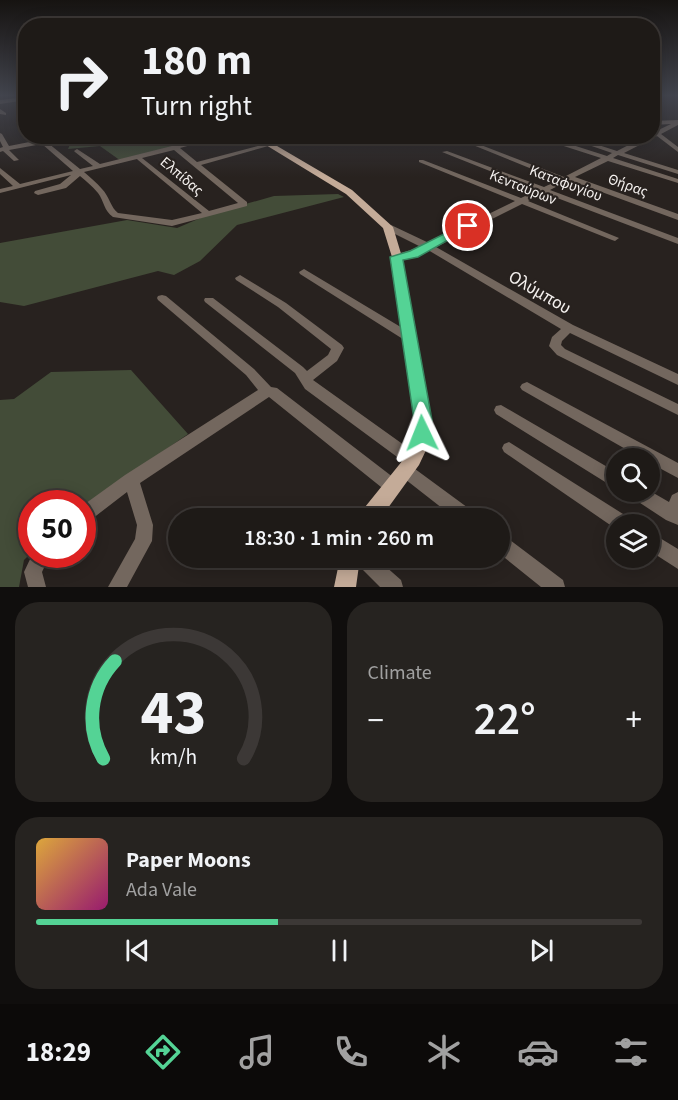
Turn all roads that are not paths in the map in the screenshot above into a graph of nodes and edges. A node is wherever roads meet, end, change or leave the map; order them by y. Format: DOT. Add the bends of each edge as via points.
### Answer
graph roads {
  1 [pos="660,123"];
  2 [pos="678,123"];
  3 [pos="660,131"];
  4 [pos="660,131"];
  5 [pos="660,132"];
  6 [pos="678,133"];
  7 [pos="0,135"];
  8 [pos="32,144"];
  9 [pos="45,144"];
  10 [pos="67,144"];
  11 [pos="194,144"];
  12 [pos="474,144"];
  13 [pos="563,144"];
  14 [pos="589,144"];
  15 [pos="636,144"];
  16 [pos="675,144"];
  17 [pos="269,145"];
  18 [pos="4,149"];
  19 [pos="177,149"];
  20 [pos="678,150"];
  21 [pos="76,151"];
  22 [pos="55,152"];
  23 [pos="445,152"];
  24 [pos="618,154"];
  25 [pos="140,159"];
  26 [pos="608,159"];
  27 [pos="16,160"];
  28 [pos="421,161"];
  29 [pos="195,165"];
  30 [pos="100,167"];
  31 [pos="0,170"];
  32 [pos="80,172"];
  33 [pos="678,172"];
  34 [pos="568,179"];
  35 [pos="678,181"];
  36 [pos="35,183"];
  37 [pos="18,187"];
  38 [pos="547,190"];
  39 [pos="0,191"];
  40 [pos="524,202"];
  41 [pos="207,213"];
  42 [pos="678,217"];
  43 [pos="388,227"];
  44 [pos="615,238"];
  45 [pos="678,241"];
  46 [pos="429,247"];
  47 [pos="397,257"];
  48 [pos="304,272"];
  49 [pos="240,278"];
  50 [pos="162,298"];
  51 [pos="209,300"];
  52 [pos="569,328"];
  53 [pos="410,338"];
  54 [pos="305,379"];
  55 [pos="678,380"];
  56 [pos="527,387"];
  57 [pos="267,391"];
  58 [pos="501,410"];
  59 [pos="678,410"];
  60 [pos="509,448"];
  61 [pos="409,466"];
  62 [pos="678,471"];
  63 [pos="606,474"];
  64 [pos="131,480"];
  65 [pos="392,486"];
  66 [pos="659,502"];
  67 [pos="96,506"];
  68 [pos="376,508"];
  69 [pos="457,508"];
  70 [pos="676,510"];
  71 [pos="608,514"];
  72 [pos="660,548"];
  73 [pos="510,551"];
  74 [pos="678,560"];
  75 [pos="35,568"];
  76 [pos="348,568"];
  77 [pos="374,568"];
  78 [pos="37,587"];
  79 [pos="117,587"];
  80 [pos="345,587"];
  81 [pos="394,587"];
  82 [pos="556,587"];
  1 -- 2 [label="street"];
  2 -- 3 [label="street"];
  4 -- 6 [label="street"];
  5 -- 16 [label="street"];
  7 -- 18 [label="street"];
  8 -- 18 [label="street"];
  9 -- 22 [label="street"];
  10 -- 22 [label="street"];
  11 -- 19 [label="street"];
  12 -- 34 [label="street, Θήρας"];
  13 -- 26 [label="street"];
  14 -- 24 [label="street"];
  15 -- 24 [label="street"];
  16 -- 20 [label="street"];
  17 -- 29 [label="street"];
  17 -- 43 [label="main road" via="349,192"];
  18 -- 27 [label="street"];
  19 -- 25 [label="street"];
  19 -- 29 [label="street"];
  21 -- 30 [label="street"];
  22 -- 32 [label="street"];
  23 -- 38 [label="street, Καταφυγίου"];
  24 -- 26 [label="street"];
  24 -- 33 [label="street"];
  25 -- 30 [label="street"];
  25 -- 41 [label="street, Ελπίδας"];
  26 -- 34 [label="street"];
  26 -- 35 [label="street"];
  28 -- 40 [label="street, Κενταύρων"];
  29 -- 41 [label="street" via="244,204"];
  30 -- 32 [label="street"];
  31 -- 37 [label="street"];
  32 -- 36 [label="street"];
  32 -- 36 [label="street" via="63,186 39,196 33,188"];
  32 -- 41 [label="street" via="116,215 172,223"];
  34 -- 38 [label="street"];
  34 -- 42 [label="street, Θήρας"];
  36 -- 37 [label="street"];
  37 -- 39 [label="street"];
  38 -- 40 [label="street"];
  38 -- 45 [label="street, Καταφυγίου"];
  40 -- 44 [label="street, Κενταύρων"];
  40 -- 46 [label="street"];
  43 -- 46 [label="street, Ολύμπου"];
  43 -- 47 [label="main road"];
  46 -- 47 [label="street"];
  46 -- 52 [label="street, Ολύμπου"];
  47 -- 53 [label="main road"];
  48 -- 53 [label="street"];
  49 -- 54 [label="street" via="338,348 333,358"];
  50 -- 57 [label="street"];
  51 -- 54 [label="street" via="299,370"];
  52 -- 55 [label="street, Ολύμπου"];
  52 -- 59 [label="street" via="556,340 555,346 561,352"];
  53 -- 61 [label="main road" via="423,420 420,446"];
  54 -- 61 [label="street"];
  56 -- 62 [label="street"];
  57 -- 64 [label="street"];
  57 -- 65 [label="street"];
  58 -- 63 [label="street"];
  60 -- 71 [label="street"];
  61 -- 65 [label="main road"];
  61 -- 69 [label="street"];
  64 -- 67 [label="street"];
  64 -- 79 [label="street" via="145,525 143,541"];
  65 -- 68 [label="main road"];
  66 -- 70 [label="street"];
  72 -- 74 [label="street"];
  73 -- 82 [label="street"];
  75 -- 78 [label="street"];
  76 -- 80 [label="main road"];
  77 -- 81 [label="street"];
}
